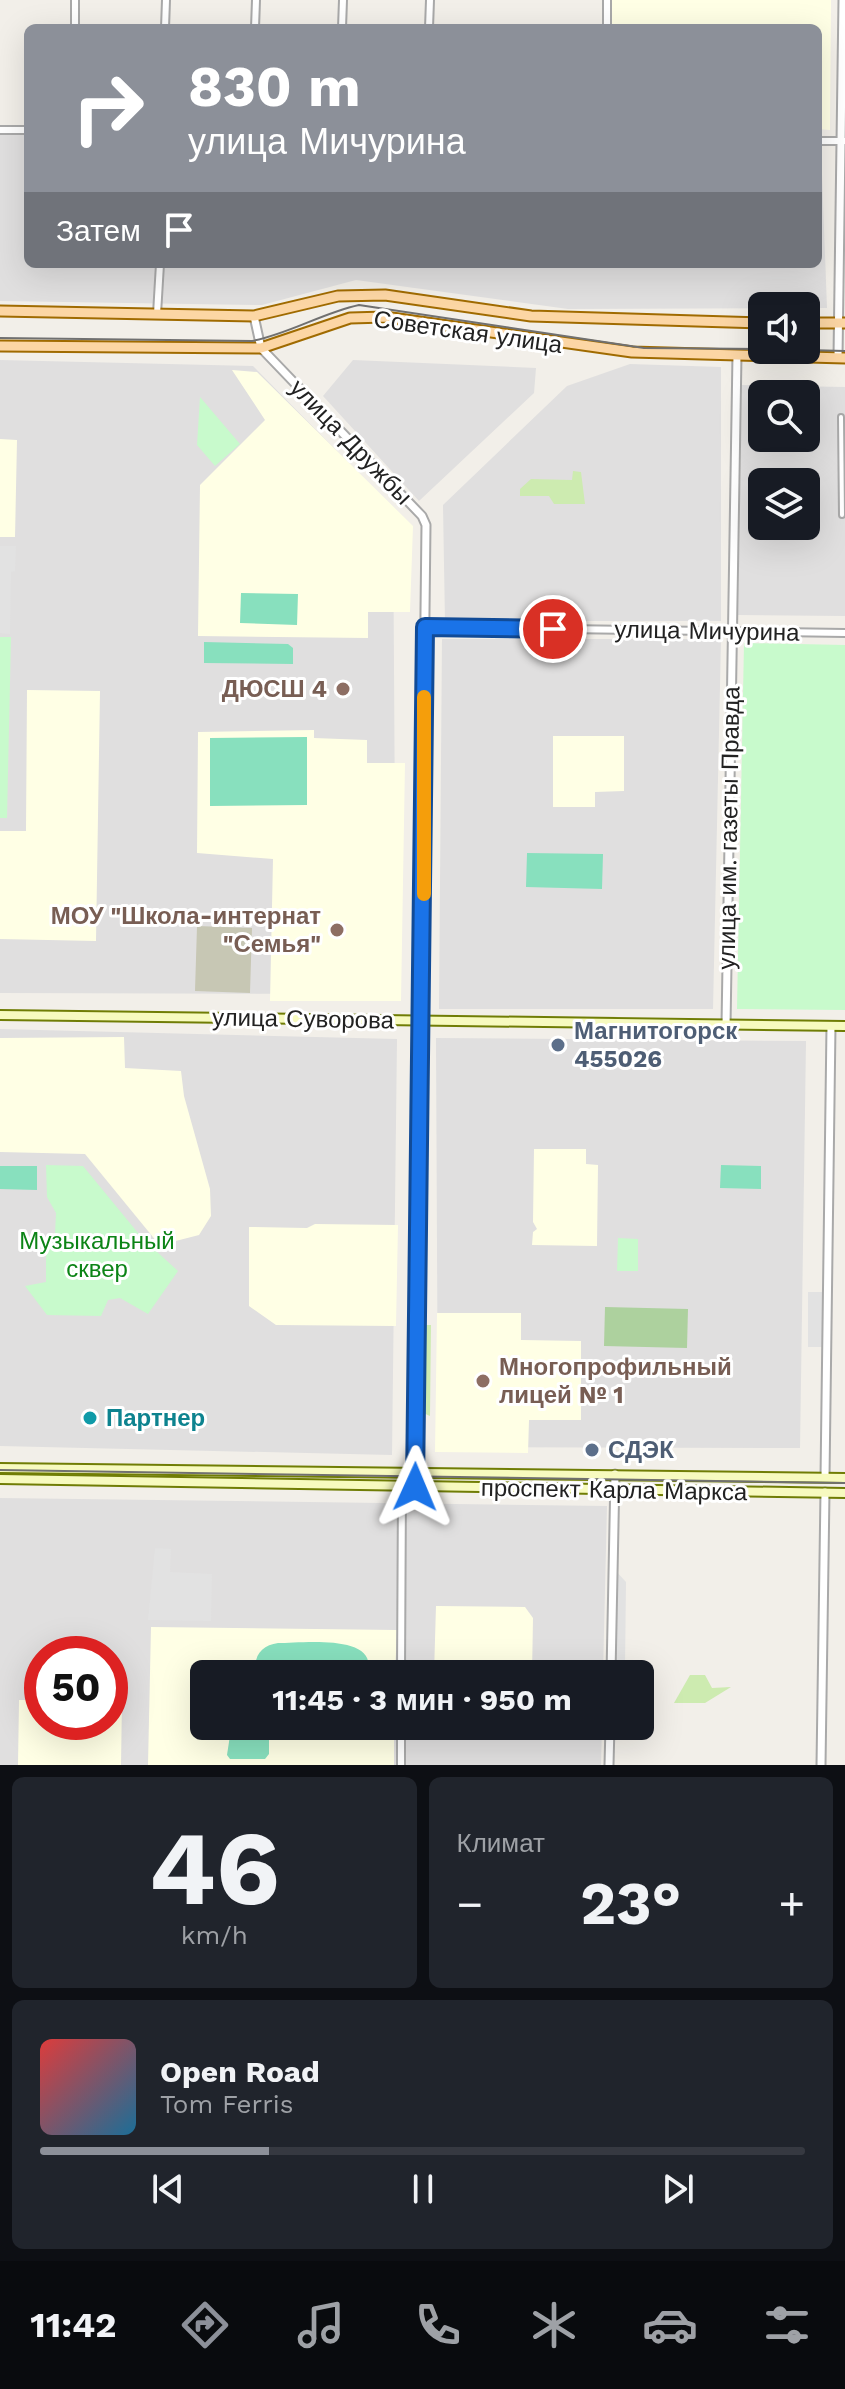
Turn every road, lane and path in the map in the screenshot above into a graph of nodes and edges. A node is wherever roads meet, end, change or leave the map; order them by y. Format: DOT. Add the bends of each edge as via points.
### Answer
graph roads {
  1 [pos="75,0"];
  2 [pos="166,0"];
  3 [pos="256,0"];
  4 [pos="343,0"];
  5 [pos="430,0"];
  6 [pos="607,0"];
  7 [pos="843,0"];
  8 [pos="75,24"];
  9 [pos="165,24"];
  10 [pos="255,24"];
  11 [pos="342,24"];
  12 [pos="429,24"];
  13 [pos="607,24"];
  14 [pos="0,130"];
  15 [pos="24,130"];
  16 [pos="842,141"];
  17 [pos="160,268"];
  18 [pos="0,311"];
  19 [pos="157,314"];
  20 [pos="254,316"];
  21 [pos="748,323"];
  22 [pos="820,323"];
  23 [pos="842,323"];
  24 [pos="0,346"];
  25 [pos="261,348"];
  26 [pos="737,355"];
  27 [pos="841,358"];
  28 [pos="841,417"];
  29 [pos="842,515"];
  30 [pos="425,627"];
  31 [pos="731,631"];
  32 [pos="845,633"];
  33 [pos="0,1015"];
  34 [pos="422,1022"];
  35 [pos="726,1026"];
  36 [pos="831,1026"];
  37 [pos="845,1026"];
  38 [pos="0,1468"];
  39 [pos="402,1471"];
  40 [pos="415,1471"];
  41 [pos="615,1474"];
  42 [pos="825,1477"];
  43 [pos="845,1478"];
  44 [pos="0,1479"];
  45 [pos="402,1487"];
  46 [pos="415,1487"];
  47 [pos="615,1490"];
  48 [pos="825,1492"];
  49 [pos="845,1493"];
  50 [pos="401,1660"];
  51 [pos="611,1660"];
  52 [pos="401,1740"];
  53 [pos="610,1740"];
  54 [pos="401,1765"];
  55 [pos="609,1765"];
  56 [pos="821,1765"];
  1 -- 8 [label="street"];
  2 -- 9 [label="street"];
  3 -- 10 [label="street"];
  4 -- 11 [label="street"];
  5 -- 12 [label="street"];
  6 -- 13 [label="street"];
  7 -- 16 [label="street"];
  14 -- 15 [label="street"];
  16 -- 23 [label="street"];
  17 -- 19 [label="street"];
  18 -- 19 [label="main road, Советская улица"];
  19 -- 20 [label="main road, Советская улица"];
  20 -- 21 [label="main road, Советская улица" via="338,296 385,295 531,316"];
  20 -- 25 [label="street"];
  22 -- 23 [label="main road"];
  23 -- 27 [label="street"];
  24 -- 25 [label="main road, Советская улица"];
  25 -- 26 [label="main road, Советская улица" via="350,318 385,317 632,352"];
  25 -- 30 [label="street, улица Дружбы" via="422,516 427,538"];
  26 -- 27 [label="main road, Советская улица"];
  26 -- 31 [label="street, улица им. газеты Правда"];
  28 -- 29 [label="street"];
  30 -- 31 [label="street, улица Мичурина"];
  30 -- 34 [label="street, улица Дружбы"];
  31 -- 32 [label="street, улица Мичурина"];
  31 -- 35 [label="street, улица им. газеты Правда"];
  33 -- 34 [label="main road, улица Суворова"];
  34 -- 35 [label="main road, улица Суворова"];
  34 -- 40 [label="street, улица Дружбы"];
  35 -- 36 [label="main road, улица Суворова"];
  36 -- 37 [label="main road, улица Суворова"];
  36 -- 42 [label="street"];
  38 -- 39 [label="main road, проспект Карла Маркса"];
  39 -- 40 [label="main road, проспект Карла Маркса"];
  39 -- 45 [label="main road"];
  40 -- 41 [label="main road, проспект Карла Маркса"];
  40 -- 46 [label="main road, улица Дружбы"];
  41 -- 42 [label="main road, проспект Карла Маркса"];
  41 -- 47 [label="street"];
  42 -- 43 [label="main road, проспект Карла Маркса"];
  42 -- 48 [label="main road"];
  44 -- 45 [label="main road, проспект Карла Маркса"];
  45 -- 46 [label="main road, проспект Карла Маркса"];
  45 -- 50 [label="street"];
  46 -- 47 [label="main road, проспект Карла Маркса"];
  47 -- 48 [label="main road, проспект Карла Маркса"];
  47 -- 51 [label="street"];
  48 -- 49 [label="main road, проспект Карла Маркса"];
  48 -- 56 [label="street"];
  52 -- 54 [label="street"];
  53 -- 55 [label="street"];
}
